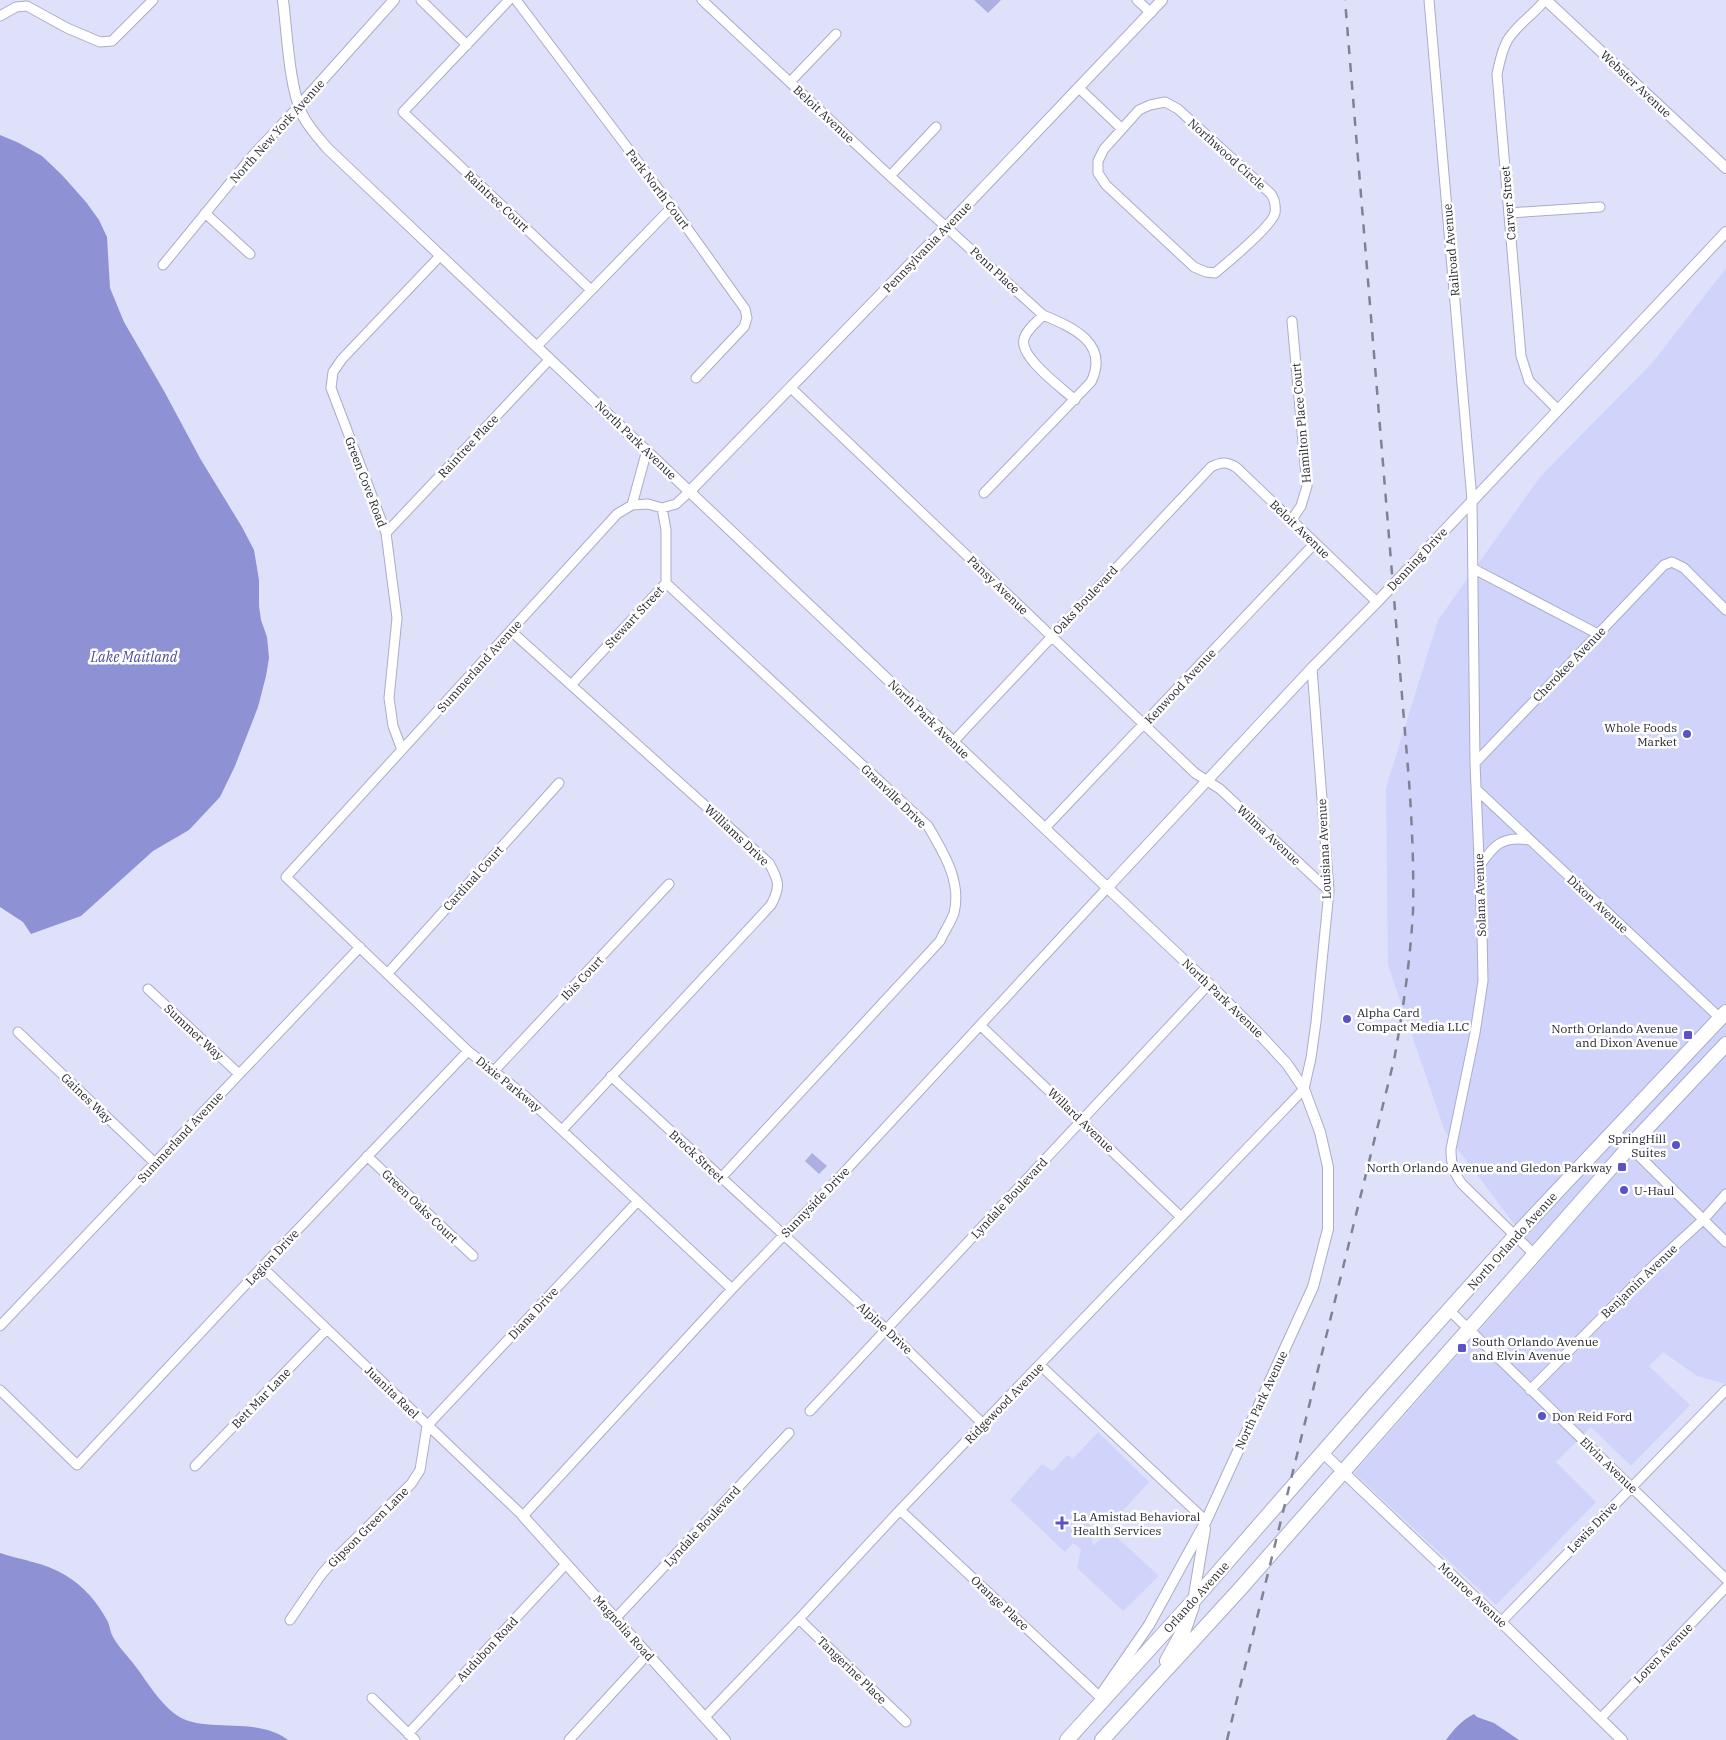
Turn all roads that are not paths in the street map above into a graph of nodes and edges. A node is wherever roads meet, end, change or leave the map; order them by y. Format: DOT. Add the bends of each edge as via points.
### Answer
graph roads {
  1 [pos="153,0"];
  2 [pos="283,0"];
  3 [pos="394,0"];
  4 [pos="421,0"];
  5 [pos="510,0"];
  6 [pos="516,0"];
  7 [pos="702,0"];
  8 [pos="1137,0"];
  9 [pos="1162,0"];
  10 [pos="1429,0"];
  11 [pos="1546,0"];
  12 [pos="1151,13"];
  13 [pos="0,16"];
  14 [pos="836,34"];
  15 [pos="467,45"];
  16 [pos="790,82"];
  17 [pos="1079,88"];
  18 [pos="299,106"];
  19 [pos="936,127"];
  20 [pos="1122,129"];
  21 [pos="1726,168"];
  22 [pos="890,176"];
  23 [pos="672,207"];
  24 [pos="1600,207"];
  25 [pos="1509,212"];
  26 [pos="206,213"];
  27 [pos="947,226"];
  28 [pos="1726,232"];
  29 [pos="250,254"];
  30 [pos="440,256"];
  31 [pos="162,265"];
  32 [pos="591,290"];
  33 [pos="1043,315"];
  34 [pos="1292,321"];
  35 [pos="537,346"];
  36 [pos="550,359"];
  37 [pos="696,378"];
  38 [pos="791,388"];
  39 [pos="1075,400"];
  40 [pos="1558,410"];
  41 [pos="647,450"];
  42 [pos="1220,462"];
  43 [pos="690,491"];
  44 [pos="984,493"];
  45 [pos="1472,500"];
  46 [pos="632,505"];
  47 [pos="662,508"];
  48 [pos="1291,521"];
  49 [pos="386,533"];
  50 [pos="1314,544"];
  51 [pos="1474,569"];
  52 [pos="666,583"];
  53 [pos="1377,602"];
  54 [pos="1726,610"];
  55 [pos="511,631"];
  56 [pos="1598,634"];
  57 [pos="1052,636"];
  58 [pos="1312,668"];
  59 [pos="572,684"];
  60 [pos="1144,724"];
  61 [pos="953,742"];
  62 [pos="402,750"];
  63 [pos="1475,763"];
  64 [pos="1207,780"];
  65 [pos="559,783"];
  66 [pos="1476,789"];
  67 [pos="1045,828"];
  68 [pos="1530,840"];
  69 [pos="1479,867"];
  70 [pos="286,878"];
  71 [pos="669,884"];
  72 [pos="1108,887"];
  73 [pos="1329,891"];
  74 [pos="360,947"];
  75 [pos="388,973"];
  76 [pos="1209,984"];
  77 [pos="148,989"];
  78 [pos="1723,1015"];
  79 [pos="980,1025"];
  80 [pos="18,1032"];
  81 [pos="1726,1044"];
  82 [pos="468,1051"];
  83 [pos="494,1071"];
  84 [pos="239,1074"];
  85 [pos="611,1076"];
  86 [pos="1304,1089"];
  87 [pos="1082,1121"];
  88 [pos="563,1129"];
  89 [pos="1614,1131"];
  90 [pos="1630,1146"];
  91 [pos="367,1156"];
  92 [pos="156,1164"];
  93 [pos="720,1178"];
  94 [pos="1726,1194"];
  95 [pos="638,1201"];
  96 [pos="1181,1216"];
  97 [pos="1704,1219"];
  98 [pos="783,1235"];
  99 [pos="1516,1236"];
  100 [pos="1726,1242"];
  101 [pos="1534,1254"];
  102 [pos="473,1256"];
  103 [pos="262,1267"];
  104 [pos="732,1289"];
  105 [pos="1449,1310"];
  106 [pos="0,1326"];
  107 [pos="327,1329"];
  108 [pos="886,1329"];
  109 [pos="1468,1329"];
  110 [pos="1040,1365"];
  111 [pos="0,1390"];
  112 [pos="1530,1390"];
  113 [pos="1726,1390"];
  114 [pos="810,1412"];
  115 [pos="983,1424"];
  116 [pos="427,1426"];
  117 [pos="789,1433"];
  118 [pos="1322,1452"];
  119 [pos="195,1466"];
  120 [pos="1343,1472"];
  121 [pos="1631,1487"];
  122 [pos="900,1510"];
  123 [pos="523,1516"];
  124 [pos="1206,1521"];
  125 [pos="566,1564"];
  126 [pos="1726,1579"];
  127 [pos="1726,1587"];
  128 [pos="1193,1602"];
  129 [pos="615,1619"];
  130 [pos="798,1619"];
  131 [pos="290,1620"];
  132 [pos="1501,1622"];
  133 [pos="647,1655"];
  134 [pos="1153,1686"];
  135 [pos="1100,1696"];
  136 [pos="372,1698"];
  137 [pos="704,1717"];
  138 [pos="1600,1719"];
  139 [pos="906,1722"];
  140 [pos="1079,1726"];
  141 [pos="412,1737"];
  142 [pos="723,1739"];
  143 [pos="569,1740"];
  144 [pos="1067,1740"];
  145 [pos="1102,1740"];
  146 [pos="1622,1740"];
  1 -- 13 [label="street" via="112,41 100,42 27,6 16,7"];
  2 -- 18 [label="street, North Park Avenue"];
  3 -- 18 [label="street, North New York Avenue"];
  4 -- 15 [label="street"];
  5 -- 15 [label="street"];
  6 -- 23 [label="street, Park North Court"];
  7 -- 16 [label="street, Beloit Avenue"];
  8 -- 12 [label="street"];
  9 -- 12 [label="street, Pennsylvania Avenue"];
  10 -- 45 [label="street, Railroad Avenue"];
  11 -- 21 [label="street, Webster Avenue"];
  11 -- 25 [label="street, Carver Street" via="1510,35 1497,74"];
  12 -- 17 [label="street, Pennsylvania Avenue"];
  14 -- 16 [label="street"];
  15 -- 32 [label="street, Raintree Court" via="403,112"];
  16 -- 22 [label="street, Beloit Avenue"];
  17 -- 20 [label="street"];
  17 -- 27 [label="street, Pennsylvania Avenue"];
  18 -- 26 [label="street, North New York Avenue"];
  18 -- 30 [label="street, North Park Avenue" via="327,148"];
  19 -- 22 [label="street"];
  20 -- 20 [label="street, Northwood Circle" via="1104,149 1098,161 1098,173 1106,185 1194,267 1215,273 1275,214 1271,194 1178,109 1165,102 1150,105 1139,110"];
  22 -- 27 [label="street, Beloit Avenue"];
  23 -- 32 [label="street"];
  23 -- 37 [label="street, Park North Court" via="745,309 747,318 744,327"];
  24 -- 25 [label="street"];
  25 -- 40 [label="street, Carver Street" via="1521,356 1529,381"];
  26 -- 29 [label="street"];
  26 -- 31 [label="street, North New York Avenue"];
  27 -- 33 [label="street, Penn Place"];
  27 -- 38 [label="street, Pennsylvania Avenue"];
  28 -- 40 [label="street, Denning Drive"];
  30 -- 35 [label="street, North Park Avenue"];
  30 -- 49 [label="street, Green Cove Road" via="333,372 331,388"];
  32 -- 35 [label="street"];
  33 -- 39 [label="street" via="1029,330 1024,348 1030,358"];
  33 -- 39 [label="street, Penn Place" via="1072,328 1088,341 1096,356 1097,370"];
  34 -- 48 [label="street, Hamilton Place Court" via="1307,486 1301,506"];
  35 -- 36 [label="street, North Park Avenue"];
  36 -- 41 [label="street, North Park Avenue"];
  36 -- 49 [label="street, Raintree Place"];
  38 -- 43 [label="street, Pennsylvania Avenue"];
  38 -- 57 [label="street, Pansy Avenue"];
  39 -- 44 [label="street, Penn Place"];
  40 -- 45 [label="street, Denning Drive"];
  41 -- 43 [label="street, North Park Avenue"];
  41 -- 46 [label="street"];
  42 -- 48 [label="street, Beloit Avenue" via="1237,468"];
  42 -- 57 [label="street, Oaks Boulevard" via="1211,467"];
  43 -- 47 [label="street" via="676,504"];
  43 -- 61 [label="street, North Park Avenue"];
  45 -- 51 [label="street, Solana Avenue"];
  45 -- 53 [label="street, Denning Drive"];
  46 -- 47 [label="street" via="648,504"];
  46 -- 55 [label="street, Summerland Avenue" via="617,514"];
  47 -- 52 [label="street, Stewart Street" via="666,530"];
  48 -- 50 [label="street, Beloit Avenue"];
  49 -- 62 [label="street, Green Cove Road" via="397,618 389,698 393,726"];
  50 -- 53 [label="street, Beloit Avenue"];
  50 -- 60 [label="street, Kenwood Avenue"];
  51 -- 56 [label="street"];
  51 -- 63 [label="street, Solana Avenue"];
  52 -- 59 [label="street, Stewart Street"];
  52 -- 93 [label="street, Granville Drive" via="928,826 946,857 956,888 954,913 940,940"];
  53 -- 58 [label="street, Denning Drive"];
  54 -- 56 [label="street, Cherokee Avenue" via="1684,568 1672,562 1664,565"];
  55 -- 59 [label="street, Williams Drive"];
  55 -- 62 [label="street, Summerland Avenue"];
  56 -- 63 [label="street, Cherokee Avenue"];
  57 -- 60 [label="street, Pansy Avenue"];
  57 -- 61 [label="street, Oaks Boulevard"];
  58 -- 64 [label="street, Denning Drive"];
  58 -- 73 [label="street, Louisiana Avenue"];
  59 -- 85 [label="street, Williams Drive" via="769,863 779,880 771,905"];
  60 -- 64 [label="street, Pansy Avenue" via="1195,773"];
  60 -- 67 [label="street, Kenwood Avenue"];
  61 -- 67 [label="street, North Park Avenue"];
  62 -- 70 [label="street, Summerland Avenue"];
  63 -- 66 [label="street, Solana Avenue"];
  64 -- 72 [label="street, Denning Drive"];
  64 -- 73 [label="street, Wilma Avenue"];
  65 -- 75 [label="street, Cardinal Court"];
  66 -- 68 [label="street, Dixon Avenue"];
  66 -- 69 [label="street, Solana Avenue"];
  67 -- 72 [label="street, North Park Avenue"];
  68 -- 69 [label="street" via="1507,839 1498,843"];
  68 -- 78 [label="street, Dixon Avenue"];
  69 -- 99 [label="street, Solana Avenue" via="1482,981 1451,1161 1453,1172 1462,1184"];
  70 -- 74 [label="street, Dixie Parkway"];
  71 -- 83 [label="street, Ibis Court"];
  72 -- 76 [label="street, North Park Avenue"];
  72 -- 79 [label="street, Sunnyside Drive"];
  73 -- 86 [label="street, Louisiana Avenue" via="1316,1022"];
  74 -- 75 [label="street, Dixie Parkway"];
  74 -- 84 [label="street, Summerland Avenue"];
  75 -- 82 [label="street, Dixie Parkway"];
  76 -- 86 [label="street, North Park Avenue" via="1287,1064"];
  76 -- 87 [label="street, Lyndale Boulevard"];
  77 -- 84 [label="street, Summer Way"];
  78 -- 89 [label="main road, North Orlando Avenue"];
  79 -- 87 [label="street, Willard Avenue"];
  79 -- 98 [label="street, Sunnyside Drive"];
  80 -- 92 [label="street, Gaines Way"];
  81 -- 90 [label="main road, North Orlando Avenue"];
  82 -- 83 [label="street, Dixie Parkway"];
  82 -- 91 [label="street, Legion Drive"];
  83 -- 88 [label="street, Dixie Parkway"];
  84 -- 92 [label="street, Summerland Avenue"];
  85 -- 88 [label="street, Williams Drive"];
  85 -- 93 [label="street, Brock Street"];
  86 -- 96 [label="street, Ridgewood Avenue"];
  86 -- 124 [label="street, North Park Avenue" via="1320,1132 1328,1167 1330,1218 1327,1240 1313,1287"];
  87 -- 96 [label="street, Willard Avenue"];
  87 -- 108 [label="street, Lyndale Boulevard"];
  88 -- 95 [label="street, Dixie Parkway"];
  89 -- 90 [label="street"];
  89 -- 99 [label="main road, North Orlando Avenue"];
  90 -- 97 [label="street"];
  90 -- 101 [label="main road, North Orlando Avenue"];
  91 -- 102 [label="street, Green Oaks Court"];
  91 -- 103 [label="street, Legion Drive"];
  92 -- 106 [label="street, Summerland Avenue"];
  93 -- 98 [label="street, Brock Street"];
  94 -- 97 [label="street, Benjamin Avenue"];
  95 -- 104 [label="street, Dixie Parkway"];
  95 -- 116 [label="street, Diana Drive"];
  96 -- 110 [label="street, Ridgewood Avenue"];
  97 -- 100 [label="street"];
  97 -- 112 [label="street, Benjamin Avenue" via="1655,1263"];
  98 -- 104 [label="street, Sunnyside Drive"];
  98 -- 108 [label="street, Alpine Drive"];
  99 -- 101 [label="street, Solana Avenue"];
  99 -- 105 [label="main road, North Orlando Avenue"];
  101 -- 109 [label="main road, North Orlando Avenue"];
  103 -- 107 [label="street, Juanita Rael"];
  103 -- 111 [label="street, Legion Drive" via="77,1465"];
  104 -- 123 [label="street, Sunnyside Drive"];
  105 -- 109 [label="street, Elvin Avenue"];
  105 -- 118 [label="main road, North Orlando Avenue"];
  107 -- 116 [label="street, Juanita Rael"];
  107 -- 119 [label="street, Bett Mar Lane"];
  108 -- 114 [label="street, Lyndale Boulevard"];
  108 -- 115 [label="street, Alpine Drive"];
  109 -- 112 [label="street, Elvin Avenue"];
  109 -- 120 [label="main road, North Orlando Avenue"];
  110 -- 115 [label="street, Ridgewood Avenue"];
  110 -- 124 [label="street"];
  112 -- 121 [label="street, Elvin Avenue"];
  113 -- 121 [label="street, Lewis Drive"];
  115 -- 122 [label="street, Ridgewood Avenue"];
  116 -- 123 [label="street, Juanita Rael"];
  116 -- 131 [label="street, Gipson Green Lane" via="420,1470 411,1484 333,1561"];
  117 -- 129 [label="street, Lyndale Boulevard"];
  118 -- 120 [label="street, Monroe Avenue"];
  118 -- 128 [label="main road, Orlando Avenue"];
  120 -- 132 [label="street, Monroe Avenue"];
  120 -- 134 [label="main road"];
  121 -- 126 [label="street, Elvin Avenue"];
  121 -- 132 [label="street, Lewis Drive"];
  122 -- 130 [label="street, Ridgewood Avenue"];
  122 -- 135 [label="street, Orange Place"];
  123 -- 125 [label="street, Magnolia Road"];
  124 -- 128 [label="street, North Park Avenue"];
  124 -- 135 [label="street, North Park Avenue" via="1149,1625"];
  125 -- 129 [label="street, Magnolia Road"];
  125 -- 141 [label="street, Audubon Road"];
  127 -- 138 [label="street, Loren Avenue"];
  128 -- 134 [label="main road" via="1183,1632"];
  128 -- 140 [label="main road, Orlando Avenue"];
  129 -- 133 [label="street, Magnolia Road"];
  130 -- 137 [label="street, Ridgewood Avenue"];
  130 -- 139 [label="street, Tangerine Place"];
  132 -- 138 [label="street, Monroe Avenue"];
  133 -- 137 [label="street, Magnolia Road"];
  133 -- 143 [label="street"];
  134 -- 145 [label="main road"];
  135 -- 140 [label="street, North Park Avenue"];
  136 -- 141 [label="street"];
  137 -- 142 [label="street, Magnolia Road"];
  138 -- 146 [label="street, Monroe Avenue"];
  140 -- 144 [label="main road, Orlando Avenue"];
}
